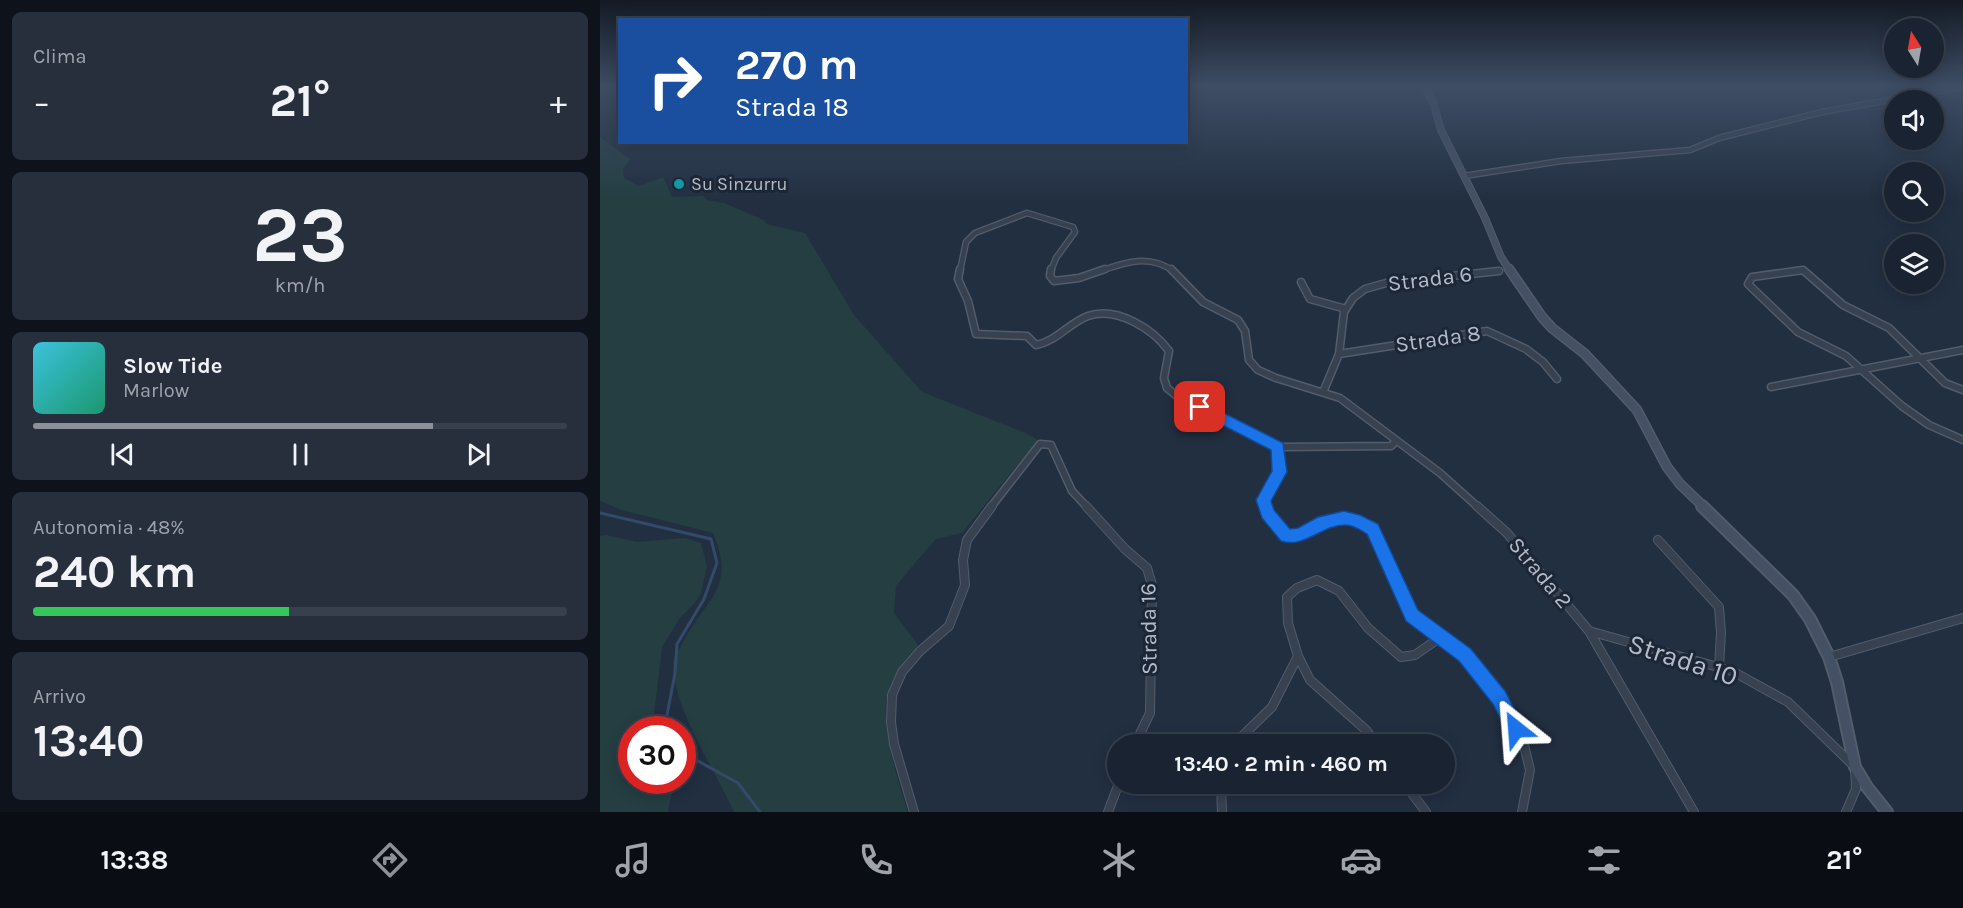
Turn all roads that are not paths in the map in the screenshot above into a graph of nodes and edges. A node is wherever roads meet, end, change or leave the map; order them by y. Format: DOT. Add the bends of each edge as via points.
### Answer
graph roads {
  1 [pos="1439,124"];
  2 [pos="1775,124"];
  3 [pos="1464,176"];
  4 [pos="1499,271"];
  5 [pos="1301,282"];
  6 [pos="1346,309"];
  7 [pos="1963,350"];
  8 [pos="1339,354"];
  9 [pos="1918,359"];
  10 [pos="1862,370"];
  11 [pos="1557,379"];
  12 [pos="1771,387"];
  13 [pos="1324,390"];
  14 [pos="1963,390"];
  15 [pos="1963,440"];
  16 [pos="1396,441"];
  17 [pos="1278,447"];
  18 [pos="1658,540"];
  19 [pos="1963,618"];
  20 [pos="1589,631"];
  21 [pos="1442,636"];
  22 [pos="1298,656"];
  23 [pos="1829,657"];
  24 [pos="1719,667"];
  25 [pos="1141,734"];
  26 [pos="1244,734"];
  27 [pos="1369,734"];
  28 [pos="1855,767"];
  29 [pos="1115,794"];
  30 [pos="1221,794"];
  31 [pos="1412,794"];
  32 [pos="914,812"];
  33 [pos="1108,812"];
  34 [pos="1222,812"];
  35 [pos="1426,812"];
  36 [pos="1522,812"];
  37 [pos="1694,812"];
  38 [pos="1846,812"];
  39 [pos="1887,812"];
  1 -- 3 [label="street"];
  2 -- 3 [label="street" via="1690,150 1561,161"];
  3 -- 23 [label="street" via="1501,257 1542,317 1585,354 1637,410 1680,484 1792,595 1810,619"];
  4 -- 6 [label="street, Strada 6" via="1386,283 1365,289"];
  5 -- 6 [label="street" via="1310,299"];
  6 -- 8 [label="street"];
  7 -- 9 [label="street"];
  8 -- 11 [label="street, Strada 8" via="1486,331 1520,344"];
  8 -- 13 [label="street"];
  9 -- 10 [label="street"];
  9 -- 10 [label="street" via="1889,328 1843,305 1803,270 1752,277 1748,284 1787,323 1806,338 1841,353"];
  9 -- 14 [label="street" via="1945,383"];
  10 -- 12 [label="street"];
  10 -- 15 [label="street" via="1926,426"];
  13 -- 16 [label="street, Strada 2"];
  13 -- 17 [label="street, Strada 2" via="1258,371 1248,361 1244,327 1237,319 1202,302 1185,281 1156,262 1128,261 1080,279 1054,281 1050,276 1053,260 1070,243 1073,227 1027,213 975,233 966,242 958,279 976,334 1027,336 1036,345 1046,344 1087,317 1113,315 1138,324 1169,351 1164,378 1167,388 1179,398"];
  16 -- 17 [label="street" via="1390,446"];
  16 -- 20 [label="street, Strada 2" via="1440,472 1507,533"];
  17 -- 21 [label="street" via="1280,472 1263,500 1267,514 1287,536 1344,518 1373,529 1412,615"];
  18 -- 24 [label="street" via="1719,607"];
  19 -- 23 [label="street"];
  20 -- 24 [label="street, Strada 10"];
  20 -- 37 [label="street, Strada 2"];
  21 -- 22 [label="street" via="1414,655 1401,657 1368,628 1339,591 1317,580 1287,597 1288,623"];
  21 -- 36 [label="street" via="1465,655 1499,698 1524,745 1530,770"];
  22 -- 26 [label="street" via="1272,707"];
  22 -- 27 [label="street" via="1310,680"];
  23 -- 28 [label="street"];
  24 -- 28 [label="street, Strada 10" via="1788,702"];
  25 -- 32 [label="street, Strada 16" via="1150,713 1152,585 1147,568 1072,490 1052,447 1043,443 1035,447 967,540 962,600 949,626 902,672 892,695 894,744"];
  28 -- 38 [label="street" via="1856,789"];
  28 -- 39 [label="street"];
  29 -- 33 [label="street"];
  30 -- 34 [label="street"];
  31 -- 35 [label="street"];
}
